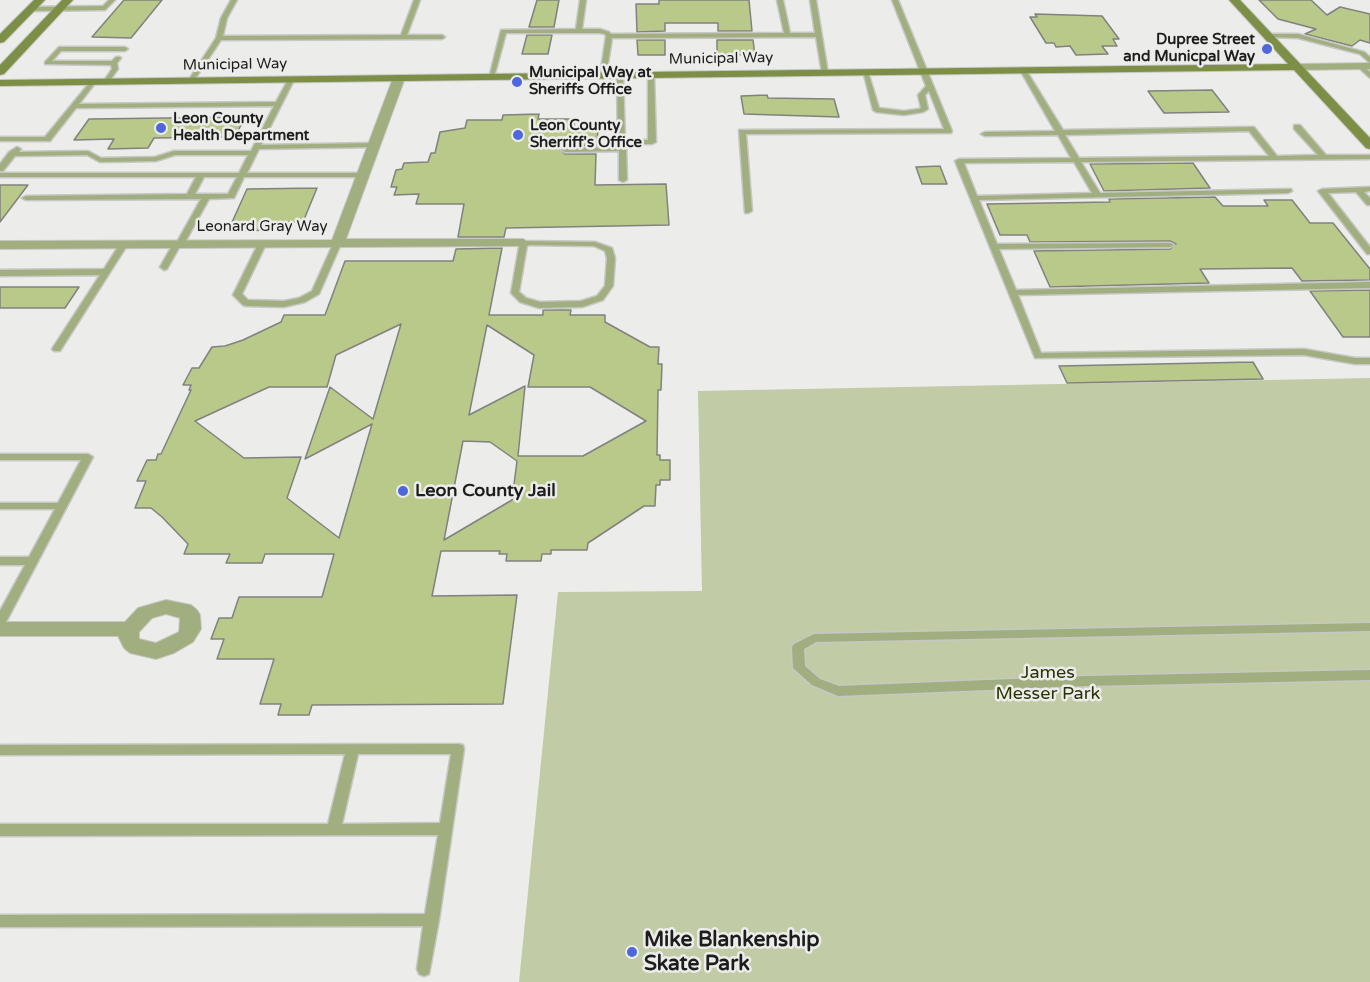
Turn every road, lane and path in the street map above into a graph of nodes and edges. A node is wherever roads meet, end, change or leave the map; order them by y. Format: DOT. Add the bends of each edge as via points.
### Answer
graph roads {
  1 [pos="40,0"];
  2 [pos="112,0"];
  3 [pos="234,0"];
  4 [pos="417,0"];
  5 [pos="583,0"];
  6 [pos="780,0"];
  7 [pos="813,0"];
  8 [pos="895,0"];
  9 [pos="1234,0"];
  10 [pos="64,4"];
  11 [pos="32,9"];
  12 [pos="5,31"];
  13 [pos="579,31"];
  14 [pos="787,35"];
  15 [pos="819,35"];
  16 [pos="609,36"];
  17 [pos="1268,36"];
  18 [pos="403,37"];
  19 [pos="442,37"];
  20 [pos="219,38"];
  21 [pos="0,40"];
  22 [pos="114,63"];
  23 [pos="1366,64"];
  24 [pos="1296,66"];
  25 [pos="1023,70"];
  26 [pos="925,71"];
  27 [pos="0,72"];
  28 [pos="865,72"];
  29 [pos="825,73"];
  30 [pos="621,75"];
  31 [pos="651,75"];
  32 [pos="603,76"];
  33 [pos="1370,76"];
  34 [pos="491,77"];
  35 [pos="399,78"];
  36 [pos="291,80"];
  37 [pos="192,81"];
  38 [pos="93,82"];
  39 [pos="106,82"];
  40 [pos="0,83"];
  41 [pos="930,86"];
  42 [pos="923,103"];
  43 [pos="937,103"];
  44 [pos="279,104"];
  45 [pos="74,106"];
  46 [pos="1297,127"];
  47 [pos="1060,133"];
  48 [pos="985,134"];
  49 [pos="0,139"];
  50 [pos="25,139"];
  51 [pos="374,145"];
  52 [pos="1370,145"];
  53 [pos="622,146"];
  54 [pos="255,150"];
  55 [pos="565,150"];
  56 [pos="12,154"];
  57 [pos="1324,157"];
  58 [pos="1370,157"];
  59 [pos="1275,158"];
  60 [pos="1076,160"];
  61 [pos="0,170"];
  62 [pos="0,175"];
  63 [pos="201,175"];
  64 [pos="242,175"];
  65 [pos="363,175"];
  66 [pos="623,180"];
  67 [pos="1370,189"];
  68 [pos="1358,190"];
  69 [pos="1288,191"];
  70 [pos="190,196"];
  71 [pos="206,196"];
  72 [pos="1098,196"];
  73 [pos="26,198"];
  74 [pos="975,198"];
  75 [pos="1370,203"];
  76 [pos="748,211"];
  77 [pos="523,243"];
  78 [pos="124,244"];
  79 [pos="178,244"];
  80 [pos="262,244"];
  81 [pos="337,244"];
  82 [pos="0,245"];
  83 [pos="1170,245"];
  84 [pos="994,247"];
  85 [pos="1370,252"];
  86 [pos="164,267"];
  87 [pos="106,272"];
  88 [pos="0,273"];
  89 [pos="1370,285"];
  90 [pos="1012,293"];
  91 [pos="57,349"];
  92 [pos="1370,361"];
  93 [pos="0,457"];
  94 [pos="0,506"];
  95 [pos="62,506"];
  96 [pos="0,561"];
  97 [pos="33,561"];
  98 [pos="0,622"];
  99 [pos="1370,627"];
  100 [pos="0,629"];
  101 [pos="130,629"];
  102 [pos="1370,675"];
  103 [pos="353,749"];
  104 [pos="0,750"];
  105 [pos="334,829"];
  106 [pos="446,829"];
  107 [pos="0,830"];
  108 [pos="432,920"];
  109 [pos="0,921"];
  110 [pos="424,969"];
  1 -- 11 [label="street"];
  2 -- 10 [label="lane" via="105,8"];
  3 -- 20 [label="lane"];
  4 -- 18 [label="lane"];
  5 -- 13 [label="lane"];
  6 -- 14 [label="lane"];
  7 -- 15 [label="lane"];
  8 -- 26 [label="lane"];
  9 -- 17 [label="street"];
  10 -- 11 [label="lane"];
  10 -- 27 [label="street"];
  11 -- 12 [label="street"];
  12 -- 21 [label="street"];
  13 -- 16 [label="lane" via="600,31"];
  13 -- 34 [label="lane" via="503,31"];
  14 -- 15 [label="lane"];
  14 -- 16 [label="lane"];
  15 -- 29 [label="lane"];
  16 -- 32 [label="lane"];
  17 -- 23 [label="lane" via="1298,36 1362,53"];
  17 -- 24 [label="street"];
  18 -- 19 [label="lane"];
  18 -- 20 [label="lane"];
  20 -- 37 [label="lane"];
  22 -- 22 [label="lane" via="81,63 47,63 58,49 125,49"];
  22 -- 39 [label="lane" via="115,69"];
  23 -- 24 [label="street, Municipal Way"];
  23 -- 33 [label="lane"];
  24 -- 25 [label="street, Municipal Way"];
  24 -- 52 [label="street"];
  25 -- 26 [label="street, Municipal Way"];
  25 -- 47 [label="lane"];
  26 -- 28 [label="street, Municipal Way"];
  26 -- 41 [label="lane"];
  28 -- 29 [label="street, Municipal Way"];
  28 -- 42 [label="lane" via="876,110 917,112 925,109"];
  29 -- 31 [label="street, Municipal Way"];
  30 -- 31 [label="street, Municipal Way"];
  30 -- 32 [label="street, Municipal Way"];
  30 -- 53 [label="lane"];
  31 -- 53 [label="lane" via="652,142"];
  32 -- 34 [label="street, Municipal Way"];
  34 -- 35 [label="street, Municipal Way"];
  35 -- 36 [label="street, Municipal Way"];
  35 -- 51 [label="street"];
  36 -- 37 [label="street, Municipal Way"];
  36 -- 44 [label="lane"];
  37 -- 39 [label="street, Municipal Way"];
  38 -- 39 [label="street, Municipal Way"];
  38 -- 40 [label="street, Municipal Way"];
  38 -- 45 [label="lane"];
  41 -- 42 [label="lane" via="921,95"];
  41 -- 43 [label="lane"];
  42 -- 43 [label="lane"];
  43 -- 76 [label="lane" via="948,131 742,132"];
  44 -- 45 [label="lane"];
  44 -- 54 [label="lane"];
  45 -- 50 [label="lane" via="47,139"];
  46 -- 57 [label="lane"];
  47 -- 48 [label="lane"];
  47 -- 59 [label="lane" via="1251,129"];
  47 -- 60 [label="lane"];
  49 -- 50 [label="lane"];
  50 -- 56 [label="lane"];
  51 -- 54 [label="lane"];
  51 -- 65 [label="street"];
  53 -- 55 [label="lane"];
  53 -- 66 [label="lane"];
  54 -- 56 [label="lane" via="100,160 88,153"];
  54 -- 64 [label="lane"];
  56 -- 61 [label="lane"];
  57 -- 58 [label="lane"];
  57 -- 59 [label="lane"];
  59 -- 60 [label="lane"];
  60 -- 72 [label="lane"];
  60 -- 74 [label="lane" via="959,161"];
  62 -- 63 [label="lane"];
  63 -- 64 [label="lane"];
  63 -- 70 [label="lane"];
  64 -- 65 [label="lane"];
  64 -- 71 [label="lane" via="231,196"];
  65 -- 81 [label="street"];
  67 -- 68 [label="lane"];
  68 -- 75 [label="lane"];
  68 -- 85 [label="lane" via="1322,191"];
  69 -- 72 [label="lane"];
  70 -- 71 [label="lane"];
  70 -- 73 [label="lane"];
  71 -- 79 [label="lane"];
  72 -- 74 [label="lane"];
  74 -- 84 [label="lane"];
  77 -- 77 [label="lane" via="595,244 609,250 609,286 600,298 582,304 539,305 524,300 515,292"];
  77 -- 81 [label="street, Leonard Gray Way"];
  78 -- 79 [label="street, Leonard Gray Way"];
  78 -- 82 [label="street, Leonard Gray Way"];
  78 -- 87 [label="lane"];
  79 -- 80 [label="street, Leonard Gray Way"];
  79 -- 86 [label="lane"];
  80 -- 81 [label="street, Leonard Gray Way"];
  80 -- 81 [label="lane" via="237,295 246,303 284,304 316,292"];
  83 -- 84 [label="lane"];
  84 -- 90 [label="lane"];
  87 -- 88 [label="lane"];
  87 -- 91 [label="lane"];
  89 -- 90 [label="lane"];
  90 -- 92 [label="lane" via="1038,356 1304,352"];
  93 -- 95 [label="lane" via="88,457"];
  94 -- 95 [label="lane"];
  95 -- 97 [label="lane"];
  96 -- 97 [label="lane"];
  97 -- 98 [label="lane"];
  99 -- 102 [label="lane" via="814,638 798,647 799,668 816,682 838,691"];
  100 -- 101 [label="street"];
  103 -- 104 [label="lane"];
  103 -- 105 [label="lane"];
  103 -- 106 [label="lane" via="458,748"];
  105 -- 106 [label="lane"];
  105 -- 107 [label="lane"];
  106 -- 108 [label="lane"];
  108 -- 109 [label="lane"];
  108 -- 110 [label="lane"];
}
